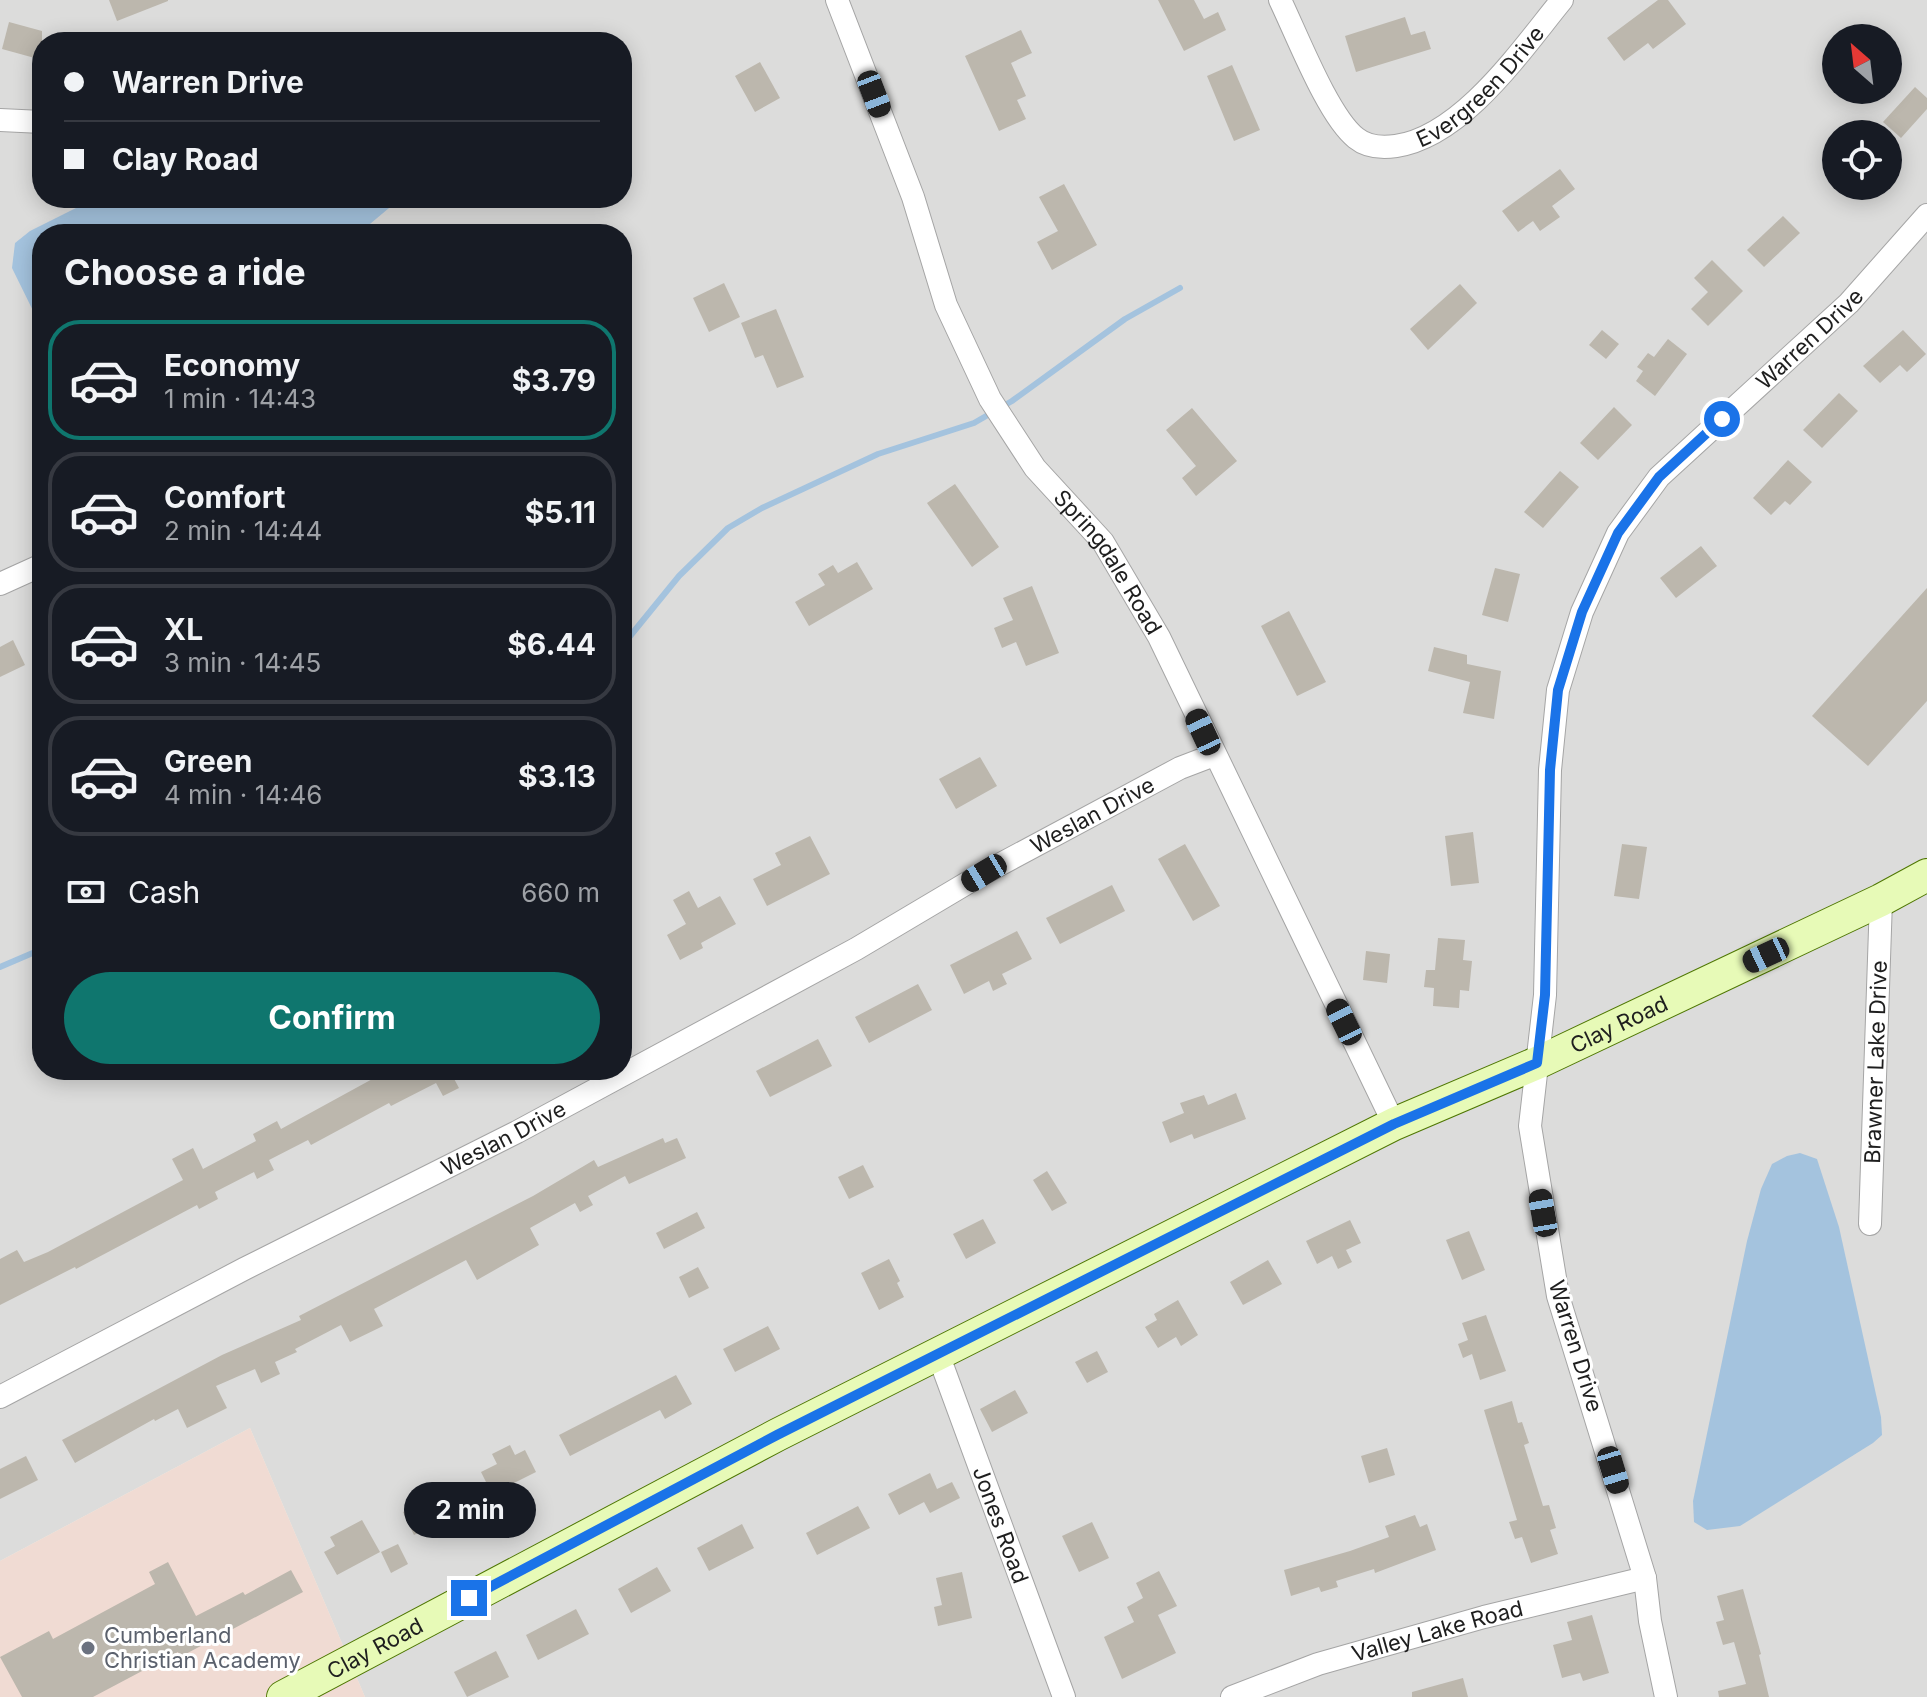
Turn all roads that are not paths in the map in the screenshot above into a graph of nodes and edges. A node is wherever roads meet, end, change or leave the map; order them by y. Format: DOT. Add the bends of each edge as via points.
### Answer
graph roads {
  1 [pos="837,0"];
  2 [pos="1280,0"];
  3 [pos="1562,0"];
  4 [pos="0,120"];
  5 [pos="32,122"];
  6 [pos="1927,215"];
  7 [pos="32,570"];
  8 [pos="0,584"];
  9 [pos="1214,755"];
  10 [pos="1927,875"];
  11 [pos="1881,900"];
  12 [pos="1537,1063"];
  13 [pos="632,1070"];
  14 [pos="613,1080"];
  15 [pos="1394,1124"];
  16 [pos="1870,1224"];
  17 [pos="938,1354"];
  18 [pos="0,1397"];
  19 [pos="1645,1578"];
  20 [pos="283,1697"];
  21 [pos="1064,1697"];
  22 [pos="1232,1697"];
  23 [pos="1666,1697"];
  1 -- 9 [label="street, Springdale Road" via="913,197 946,305 990,399 1035,468 1103,542 1159,637"];
  2 -- 3 [label="street, Evergreen Drive" via="1335,115 1356,139 1384,148 1413,143 1454,119 1487,89"];
  4 -- 5 [label="street"];
  6 -- 12 [label="street, Warren Drive" via="1849,303 1659,477 1618,533 1582,612 1558,690 1550,770 1545,995"];
  7 -- 8 [label="street"];
  9 -- 13 [label="street, Weslan Drive" via="984,873"];
  9 -- 15 [label="street, Springdale Road"];
  10 -- 11 [label="street, Clay Road"];
  11 -- 12 [label="street, Clay Road"];
  11 -- 16 [label="street, Brawner Lake Drive"];
  12 -- 15 [label="street, Clay Road"];
  12 -- 19 [label="street, Warren Drive" via="1530,1126 1558,1296"];
  14 -- 18 [label="street, Weslan Drive"];
  15 -- 17 [label="street, Clay Road"];
  17 -- 20 [label="street, Clay Road"];
  17 -- 21 [label="street, Jones Road"];
  19 -- 22 [label="street, Valley Lake Road" via="1333,1660"];
  19 -- 23 [label="street, Warren Drive"];
}
